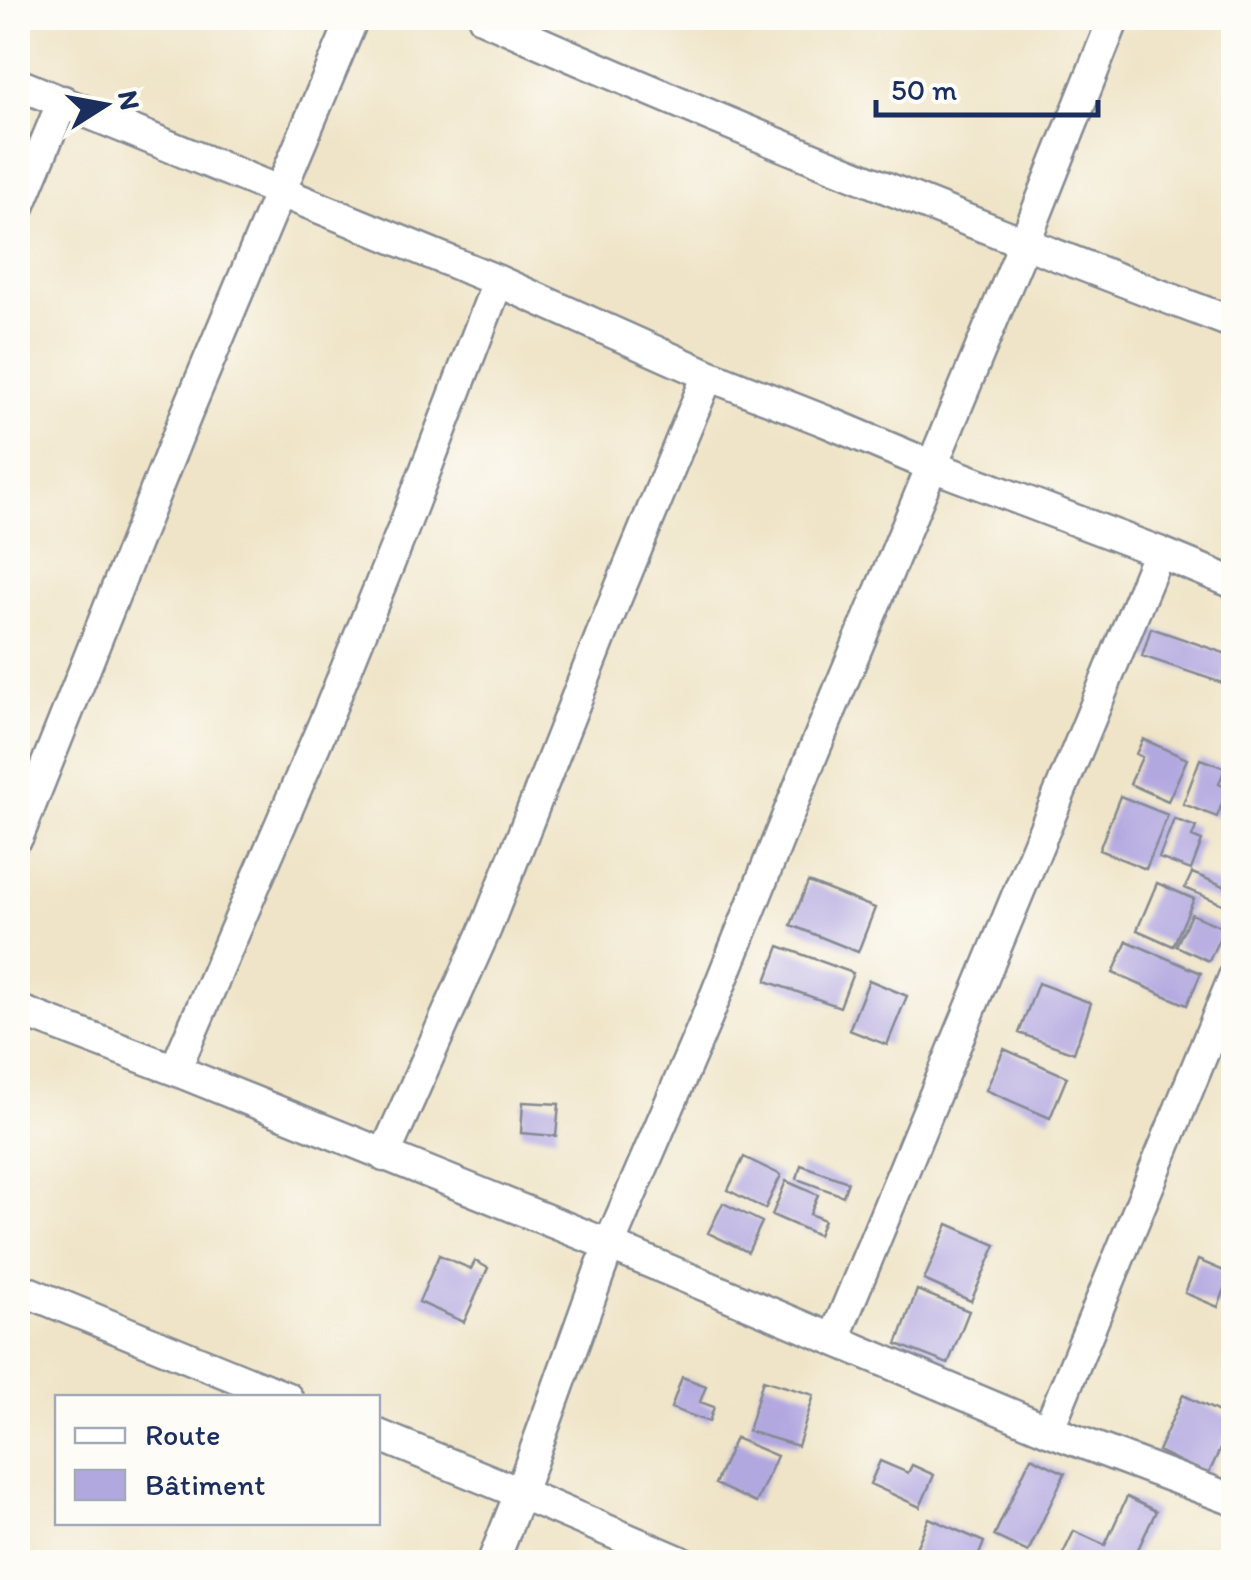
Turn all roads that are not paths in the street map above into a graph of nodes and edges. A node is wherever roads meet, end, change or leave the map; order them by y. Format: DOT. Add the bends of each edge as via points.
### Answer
graph roads {
  1 [pos="353,18"];
  2 [pos="484,18"];
  3 [pos="1114,18"];
  4 [pos="18,84"];
  5 [pos="63,101"];
  6 [pos="281,192"];
  7 [pos="18,209"];
  8 [pos="1024,244"];
  9 [pos="498,281"];
  10 [pos="1234,323"];
  11 [pos="708,376"];
  12 [pos="932,466"];
  13 [pos="1159,552"];
  14 [pos="1234,583"];
  15 [pos="18,836"];
  16 [pos="1234,977"];
  17 [pos="18,1010"];
  18 [pos="175,1070"];
  19 [pos="384,1156"];
  20 [pos="609,1245"];
  21 [pos="18,1288"];
  22 [pos="834,1339"];
  23 [pos="280,1395"];
  24 [pos="1048,1430"];
  25 [pos="380,1435"];
  26 [pos="520,1493"];
  27 [pos="1234,1500"];
  28 [pos="492,1562"];
  29 [pos="681,1562"];
  1 -- 6 [label="street"];
  2 -- 8 [label="street"];
  3 -- 8 [label="street"];
  4 -- 5 [label="street"];
  5 -- 6 [label="street"];
  5 -- 7 [label="street"];
  6 -- 9 [label="street"];
  6 -- 15 [label="street"];
  8 -- 10 [label="street"];
  8 -- 12 [label="street"];
  9 -- 11 [label="street"];
  9 -- 18 [label="street" via="404,529"];
  11 -- 12 [label="street"];
  11 -- 19 [label="street" via="486,928"];
  12 -- 13 [label="street"];
  12 -- 20 [label="street"];
  13 -- 14 [label="street"];
  13 -- 22 [label="street"];
  16 -- 24 [label="street"];
  17 -- 18 [label="street"];
  18 -- 19 [label="street"];
  19 -- 20 [label="street"];
  20 -- 22 [label="street"];
  20 -- 26 [label="street"];
  21 -- 23 [label="street"];
  22 -- 24 [label="street"];
  24 -- 27 [label="street"];
  25 -- 26 [label="street"];
  26 -- 28 [label="street"];
  26 -- 29 [label="street"];
}
